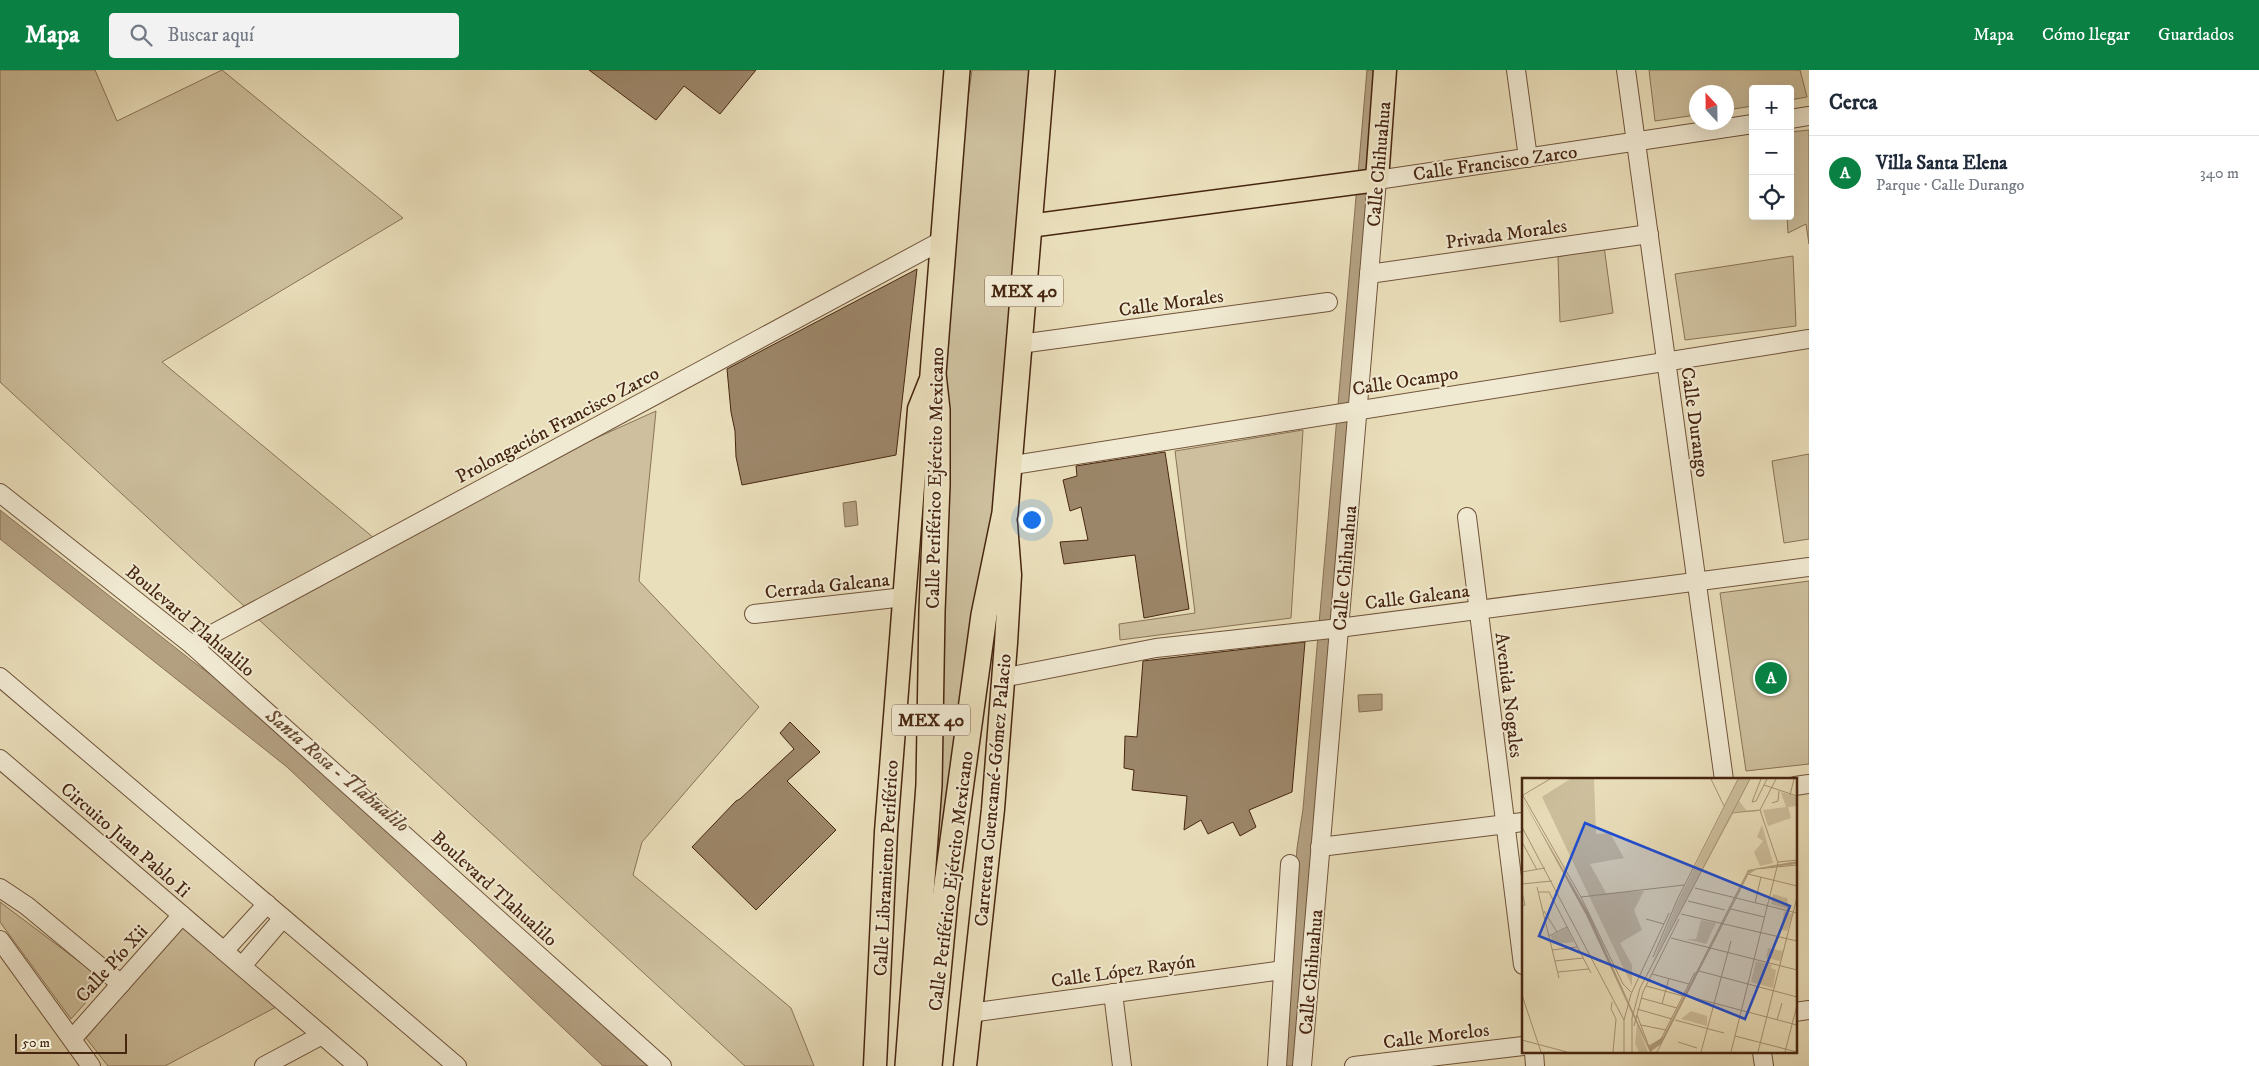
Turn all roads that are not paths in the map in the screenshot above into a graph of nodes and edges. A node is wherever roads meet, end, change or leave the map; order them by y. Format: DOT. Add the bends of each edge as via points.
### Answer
graph roads {
  1 [pos="956,70"];
  2 [pos="1042,70"];
  3 [pos="1385,70"];
  4 [pos="1516,70"];
  5 [pos="1626,70"];
  6 [pos="1809,116"];
  7 [pos="1794,118"];
  8 [pos="1749,125"];
  9 [pos="1636,142"];
  10 [pos="1528,158"];
  11 [pos="1364,182"];
  12 [pos="1029,226"];
  13 [pos="1649,234"];
  14 [pos="943,240"];
  15 [pos="1369,274"];
  16 [pos="1328,302"];
  17 [pos="1809,340"];
  18 [pos="1020,344"];
  19 [pos="1666,362"];
  20 [pos="933,374"];
  21 [pos="1353,410"];
  22 [pos="1008,466"];
  23 [pos="0,494"];
  24 [pos="1005,513"];
  25 [pos="1467,517"];
  26 [pos="1809,566"];
  27 [pos="1696,581"];
  28 [pos="904,598"];
  29 [pos="1478,609"];
  30 [pos="754,614"];
  31 [pos="1335,628"];
  32 [pos="192,646"];
  33 [pos="0,677"];
  34 [pos="1002,678"];
  35 [pos="0,759"];
  36 [pos="1724,778"];
  37 [pos="1809,784"];
  38 [pos="1796,786"];
  39 [pos="1522,822"];
  40 [pos="1505,824"];
  41 [pos="1320,847"];
  42 [pos="1290,864"];
  43 [pos="0,888"];
  44 [pos="266,904"];
  45 [pos="182,915"];
  46 [pos="283,918"];
  47 [pos="0,940"];
  48 [pos="224,951"];
  49 [pos="1522,957"];
  50 [pos="242,966"];
  51 [pos="1282,970"];
  52 [pos="121,984"];
  53 [pos="1113,993"];
  54 [pos="1809,1010"];
  55 [pos="1796,1012"];
  56 [pos="970,1013"];
  57 [pos="322,1035"];
  58 [pos="72,1039"];
  59 [pos="1522,1046"];
  60 [pos="91,1066"];
  61 [pos="264,1066"];
  62 [pos="358,1066"];
  63 [pos="457,1066"];
  64 [pos="662,1066"];
  65 [pos="875,1066"];
  66 [pos="908,1066"];
  67 [pos="929,1066"];
  68 [pos="965,1066"];
  69 [pos="1122,1066"];
  70 [pos="1277,1066"];
  71 [pos="1302,1066"];
  72 [pos="1354,1066"];
  1 -- 14 [label="highway, Calle Periférico Ejército Mexicano / MEX 40"];
  2 -- 12 [label="highway, Calle Periférico Ejército Mexicano / MEX 40"];
  3 -- 11 [label="main road, Calle Chihuahua"];
  4 -- 10 [label="street"];
  5 -- 9 [label="street, Calle Durango"];
  6 -- 7 [label="street"];
  8 -- 9 [label="street, Calle Francisco Zarco"];
  9 -- 10 [label="street, Calle Francisco Zarco"];
  9 -- 13 [label="street, Calle Durango"];
  10 -- 11 [label="street, Calle Francisco Zarco"];
  11 -- 12 [label="main road, Calle Francisco Zarco"];
  11 -- 15 [label="street, Calle Chihuahua"];
  12 -- 18 [label="highway, Calle Periférico Ejército Mexicano / MEX 40"];
  13 -- 15 [label="street, Privada Morales"];
  13 -- 19 [label="street, Calle Durango"];
  14 -- 20 [label="highway, Calle Periférico Ejército Mexicano / MEX 40"];
  14 -- 32 [label="street, Prolongación Francisco Zarco"];
  15 -- 21 [label="street, Calle Chihuahua"];
  16 -- 18 [label="street, Calle Morales"];
  17 -- 19 [label="street, Calle Ocampo"];
  18 -- 22 [label="highway, Calle Periférico Ejército Mexicano / MEX 40"];
  19 -- 21 [label="street, Calle Ocampo"];
  19 -- 27 [label="street, Calle Durango"];
  20 -- 28 [label="main road, Calle Libramiento Periférico" via="919,409"];
  20 -- 66 [label="highway, Calle Periférico Ejército Mexicano / MEX 40" via="937,410 937,485 929,785"];
  21 -- 22 [label="street, Calle Ocampo"];
  21 -- 31 [label="street, Calle Chihuahua"];
  22 -- 24 [label="highway, Calle Periférico Ejército Mexicano / MEX 40"];
  23 -- 32 [label="street, Boulevard Tlahualilo"];
  24 -- 34 [label="main road, Carretera Cuencamé-Gómez Palacio / MEX 40" via="1010,575"];
  24 -- 67 [label="highway, Calle Periférico Ejército Mexicano / MEX 40" via="980,644 945,899"];
  25 -- 29 [label="street, Avenida Nogales"];
  26 -- 27 [label="street, Calle Galeana"];
  27 -- 29 [label="street, Calle Galeana"];
  27 -- 36 [label="street, Calle Durango"];
  28 -- 30 [label="street, Cerrada Galeana"];
  28 -- 65 [label="main road, Calle Libramiento Periférico" via="886,832"];
  29 -- 31 [label="street, Calle Galeana"];
  29 -- 40 [label="street, Avenida Nogales"];
  31 -- 34 [label="street, Calle Galeana" via="1156,648"];
  31 -- 41 [label="street, Calle Chihuahua"];
  32 -- 64 [label="street, Boulevard Tlahualilo"];
  33 -- 44 [label="street"];
  34 -- 56 [label="main road, Carretera Cuencamé-Gómez Palacio / MEX 40" via="993,809"];
  35 -- 45 [label="street, Circuito Juan Pablo Ii"];
  37 -- 38 [label="street"];
  39 -- 40 [label="street"];
  40 -- 41 [label="street"];
  40 -- 49 [label="street, Avenida Nogales"];
  41 -- 71 [label="street, Calle Chihuahua"];
  42 -- 51 [label="street"];
  43 -- 52 [label="street" via="27,906"];
  44 -- 46 [label="street"];
  44 -- 48 [label="street"];
  45 -- 48 [label="street, Circuito Juan Pablo Ii"];
  45 -- 52 [label="street, Calle Pío Xii"];
  46 -- 50 [label="street"];
  46 -- 63 [label="street"];
  47 -- 58 [label="street"];
  48 -- 50 [label="street, Circuito Juan Pablo Ii"];
  50 -- 57 [label="street, Circuito Juan Pablo Ii"];
  51 -- 53 [label="street, Calle López Rayón"];
  51 -- 70 [label="street"];
  52 -- 58 [label="street, Calle Pío Xii"];
  53 -- 56 [label="street, Calle López Rayón"];
  53 -- 69 [label="street"];
  54 -- 55 [label="street"];
  56 -- 68 [label="main road, Carretera Cuencamé-Gómez Palacio / MEX 40"];
  57 -- 61 [label="street"];
  57 -- 62 [label="street, Circuito Juan Pablo Ii"];
  58 -- 60 [label="street"];
  59 -- 72 [label="street, Calle Morelos"];
}
